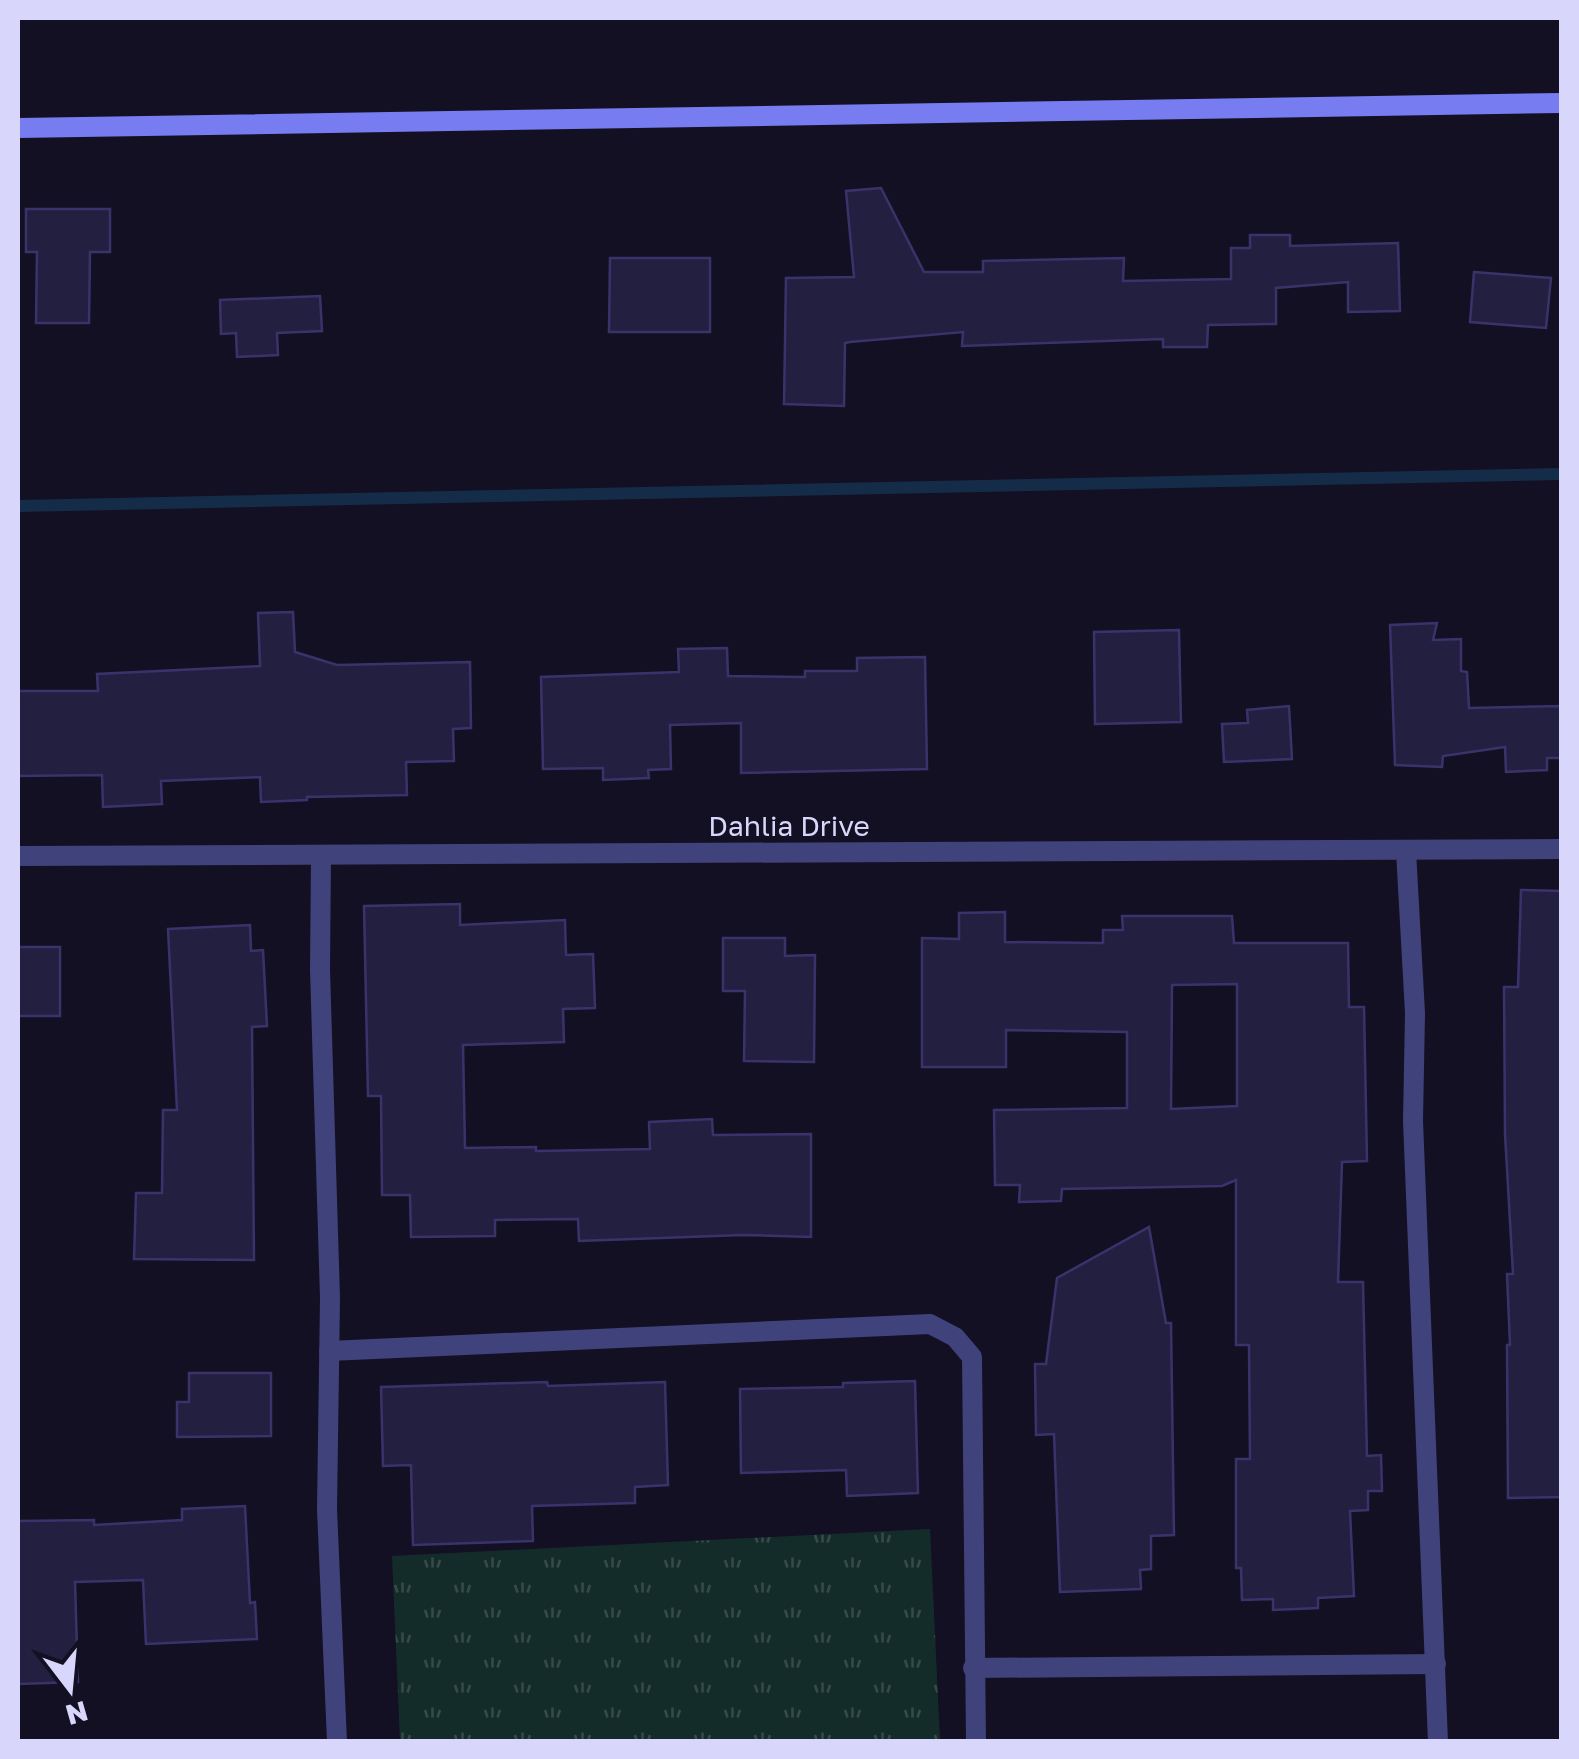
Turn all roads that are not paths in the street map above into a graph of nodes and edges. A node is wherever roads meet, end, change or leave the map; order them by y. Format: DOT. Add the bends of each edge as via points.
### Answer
graph roads {
  1 [pos="1562,103"];
  2 [pos="18,128"];
  3 [pos="1562,849"];
  4 [pos="1406,850"];
  5 [pos="321,855"];
  6 [pos="18,856"];
  7 [pos="329,1351"];
  8 [pos="1436,1664"];
  9 [pos="973,1668"];
  10 [pos="337,1742"];
  11 [pos="976,1742"];
  12 [pos="1438,1742"];
  1 -- 2 [label="main road"];
  3 -- 4 [label="street, Dahlia Drive"];
  4 -- 5 [label="street, Dahlia Drive"];
  4 -- 8 [label="street"];
  5 -- 6 [label="street, Dahlia Drive"];
  5 -- 7 [label="street"];
  7 -- 9 [label="street" via="930,1324 955,1337 972,1357"];
  7 -- 10 [label="street" via="327,1509"];
  8 -- 9 [label="street"];
  8 -- 12 [label="street"];
  9 -- 11 [label="street"];
}
